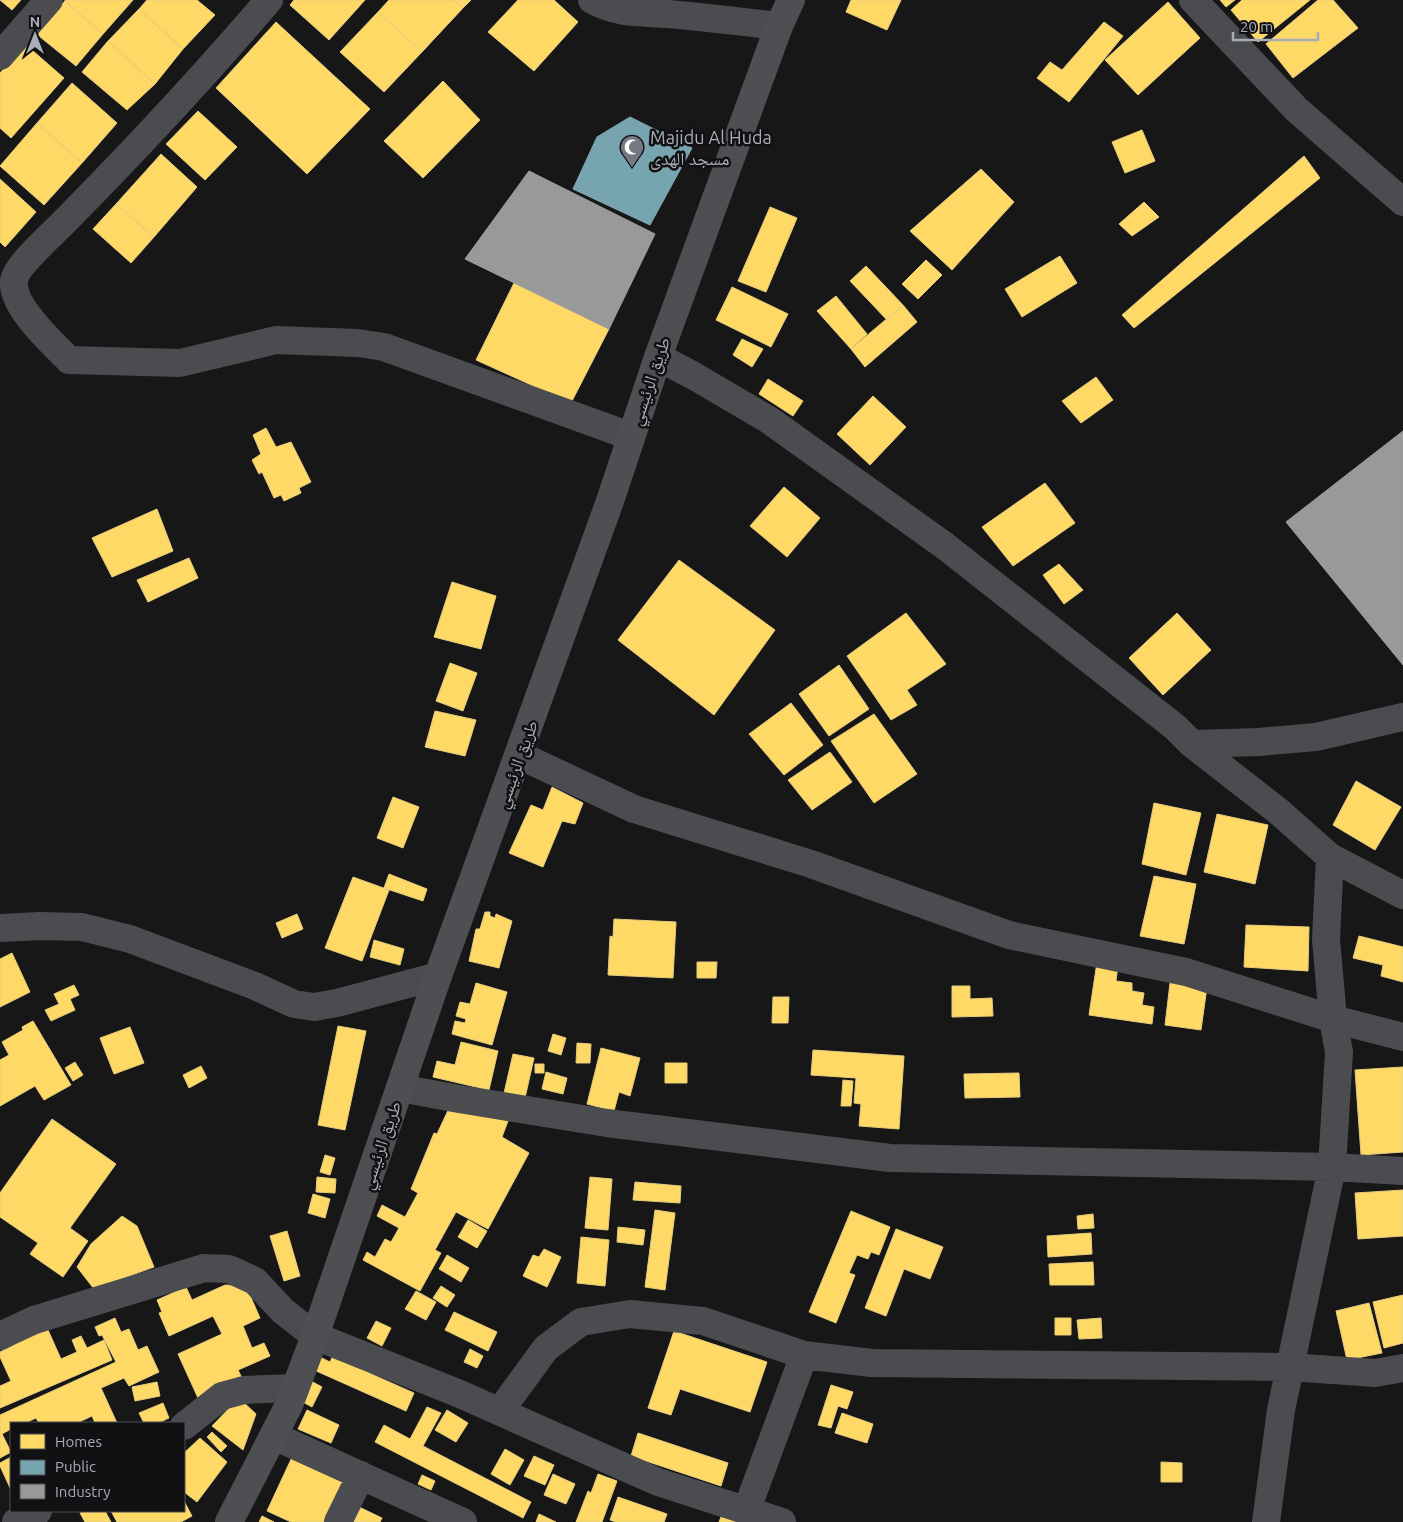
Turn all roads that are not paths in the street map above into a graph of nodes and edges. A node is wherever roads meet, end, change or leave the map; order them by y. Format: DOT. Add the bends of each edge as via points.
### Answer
graph roads {
  1 [pos="49,0"];
  2 [pos="269,0"];
  3 [pos="592,0"];
  4 [pos="791,0"];
  5 [pos="1193,0"];
  6 [pos="779,26"];
  7 [pos="0,56"];
  8 [pos="1403,202"];
  9 [pos="658,357"];
  10 [pos="630,436"];
  11 [pos="1403,716"];
  12 [pos="1192,744"];
  13 [pos="519,755"];
  14 [pos="1330,857"];
  15 [pos="1403,895"];
  16 [pos="0,928"];
  17 [pos="438,976"];
  18 [pos="1332,1019"];
  19 [pos="1403,1037"];
  20 [pos="400,1088"];
  21 [pos="1332,1167"];
  22 [pos="1403,1172"];
  23 [pos="0,1336"];
  24 [pos="315,1336"];
  25 [pos="804,1355"];
  26 [pos="1290,1367"];
  27 [pos="1403,1368"];
  28 [pos="296,1388"];
  29 [pos="500,1411"];
  30 [pos="185,1425"];
  31 [pos="274,1436"];
  32 [pos="361,1475"];
  33 [pos="747,1509"];
  34 [pos="36,1512"];
  35 [pos="16,1522"];
  36 [pos="229,1522"];
  37 [pos="338,1522"];
  38 [pos="463,1522"];
  39 [pos="782,1522"];
  40 [pos="1266,1522"];
  1 -- 7 [label="street"];
  2 -- 10 [label="street" via="220,58 20,267 14,280 15,294 36,328 69,360 180,362 276,340 375,346"];
  3 -- 6 [label="street" via="607,8 636,13"];
  4 -- 6 [label="main road, طريق الرئيسي"];
  5 -- 8 [label="street" via="1298,110"];
  6 -- 9 [label="main road, طريق الرئيسي"];
  9 -- 10 [label="main road, طريق الرئيسي"];
  9 -- 12 [label="street" via="769,420 945,546"];
  10 -- 13 [label="main road, طريق الرئيسي"];
  11 -- 12 [label="street" via="1316,737"];
  12 -- 14 [label="street" via="1278,811"];
  13 -- 17 [label="main road, طريق الرئيسي"];
  13 -- 18 [label="street" via="634,809 811,864 1009,936 1186,972"];
  14 -- 15 [label="street"];
  14 -- 18 [label="street" via="1326,939"];
  16 -- 17 [label="street" via="90,928 130,939 294,1004 337,1003"];
  17 -- 20 [label="main road, طريق الرئيسي"];
  18 -- 19 [label="street"];
  18 -- 21 [label="street" via="1339,1052"];
  20 -- 21 [label="street" via="607,1123 890,1158"];
  20 -- 24 [label="main road, طريق الرئيسي"];
  21 -- 22 [label="street"];
  21 -- 26 [label="street"];
  23 -- 24 [label="street" via="34,1320 204,1268 229,1269 255,1281 283,1311"];
  24 -- 28 [label="main road, طريق الرئيسي"];
  24 -- 29 [label="street"];
  25 -- 26 [label="street" via="872,1363"];
  25 -- 29 [label="street" via="702,1320 630,1314 582,1322 546,1348"];
  25 -- 33 [label="street"];
  26 -- 27 [label="street" via="1375,1373"];
  26 -- 40 [label="street"];
  28 -- 30 [label="street" via="244,1390 222,1396"];
  28 -- 31 [label="main road, طريق الرئيسي"];
  29 -- 33 [label="street" via="658,1482"];
  31 -- 32 [label="street"];
  31 -- 36 [label="main road, طريق الرئيسي"];
  32 -- 37 [label="street"];
  32 -- 38 [label="street"];
  33 -- 39 [label="street"];
  34 -- 35 [label="street"];
}
